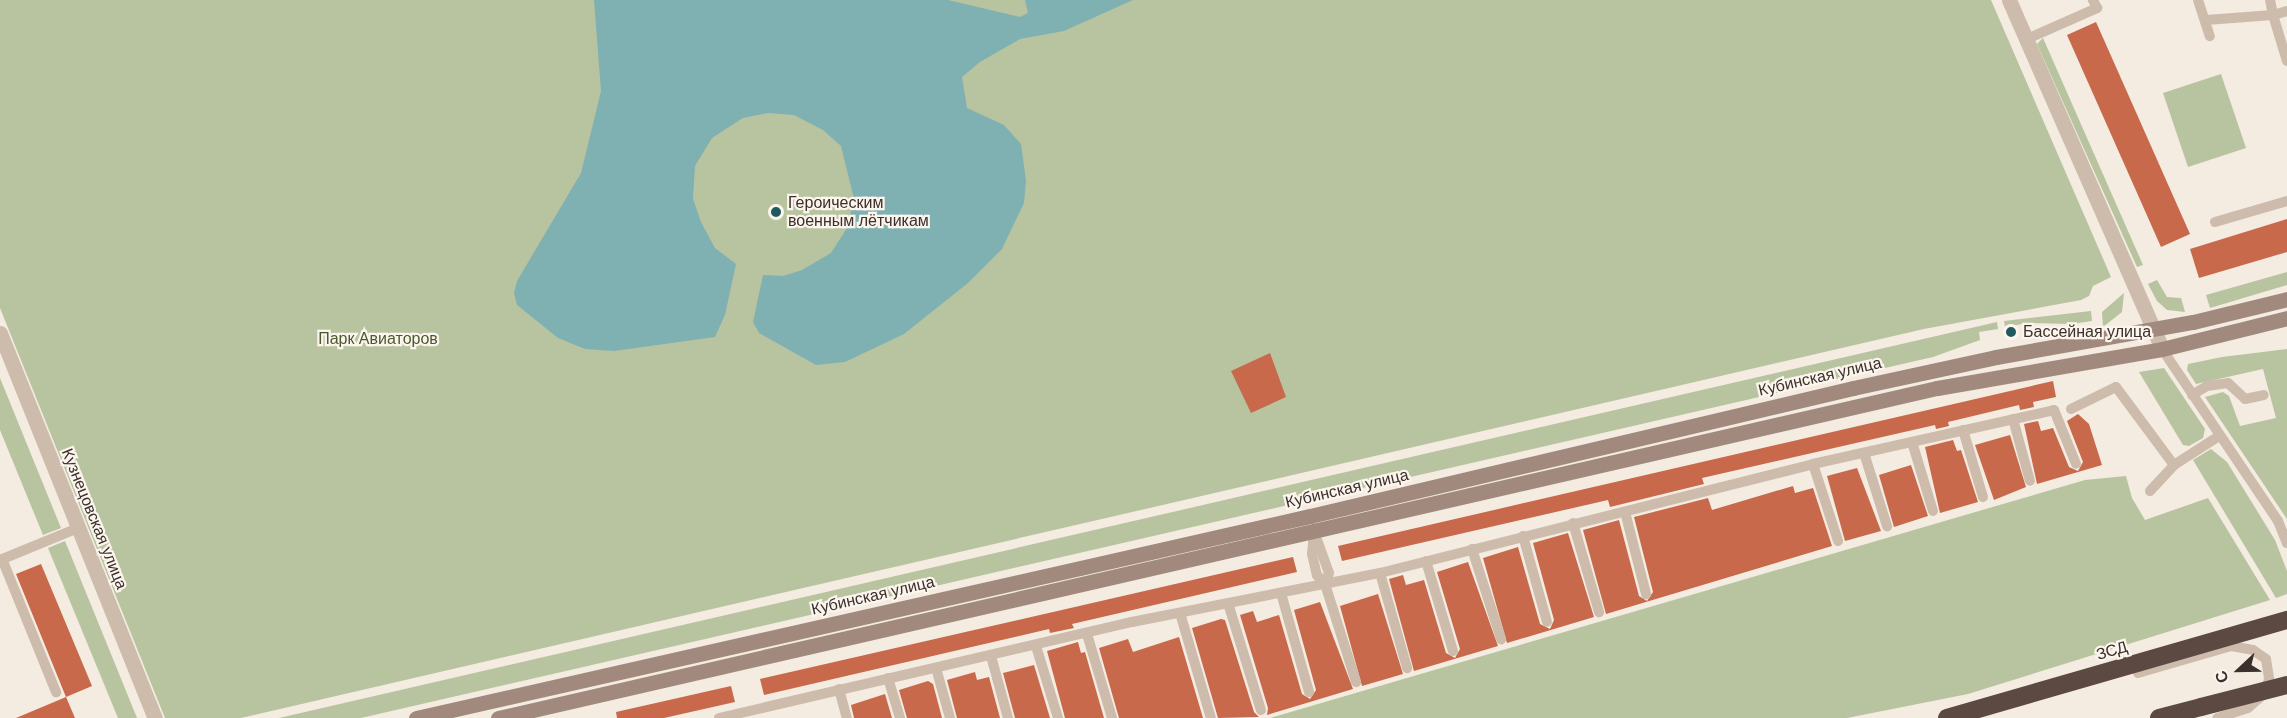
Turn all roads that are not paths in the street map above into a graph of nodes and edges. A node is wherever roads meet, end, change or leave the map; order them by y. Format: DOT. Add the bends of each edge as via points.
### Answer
graph roads {
  1 [pos="2009,0"];
  2 [pos="2093,0"];
  3 [pos="2198,0"];
  4 [pos="2270,0"];
  5 [pos="2287,11"];
  6 [pos="2273,15"];
  7 [pos="2206,20"];
  8 [pos="2210,36"];
  9 [pos="2027,39"];
  10 [pos="2287,61"];
  11 [pos="2287,201"];
  12 [pos="2215,222"];
  13 [pos="2287,299"];
  14 [pos="2287,318"];
  15 [pos="2153,330"];
  16 [pos="0,333"];
  17 [pos="2162,349"];
  18 [pos="2192,395"];
  19 [pos="2264,395"];
  20 [pos="2071,409"];
  21 [pos="2013,419"];
  22 [pos="1964,430"];
  23 [pos="2219,436"];
  24 [pos="1912,442"];
  25 [pos="1864,453"];
  26 [pos="1813,464"];
  27 [pos="2076,464"];
  28 [pos="2174,465"];
  29 [pos="2030,481"];
  30 [pos="2150,491"];
  31 [pos="1983,497"];
  32 [pos="1933,511"];
  33 [pos="1625,512"];
  34 [pos="1310,516"];
  35 [pos="1574,523"];
  36 [pos="1887,526"];
  37 [pos="78,528"];
  38 [pos="1314,532"];
  39 [pos="1523,536"];
  40 [pos="1838,541"];
  41 [pos="2287,543"];
  42 [pos="1472,549"];
  43 [pos="1,559"];
  44 [pos="1426,561"];
  45 [pos="1380,573"];
  46 [pos="1325,584"];
  47 [pos="1281,593"];
  48 [pos="1646,594"];
  49 [pos="1228,603"];
  50 [pos="1599,612"];
  51 [pos="1180,613"];
  52 [pos="2287,620"];
  53 [pos="1547,622"];
  54 [pos="1087,634"];
  55 [pos="1501,639"];
  56 [pos="1036,646"];
  57 [pos="1453,651"];
  58 [pos="991,657"];
  59 [pos="936,668"];
  60 [pos="1407,668"];
  61 [pos="2138,673"];
  62 [pos="888,678"];
  63 [pos="1356,682"];
  64 [pos="2287,685"];
  65 [pos="839,690"];
  66 [pos="56,692"];
  67 [pos="1309,692"];
  68 [pos="1261,710"];
  69 [pos="155,718"];
  70 [pos="416,718"];
  71 [pos="498,718"];
  72 [pos="719,718"];
  73 [pos="847,718"];
  74 [pos="900,718"];
  75 [pos="950,718"];
  76 [pos="1008,718"];
  77 [pos="1058,718"];
  78 [pos="1112,718"];
  79 [pos="1211,718"];
  80 [pos="1947,718"];
  81 [pos="2159,718"];
  82 [pos="2218,718"];
  1 -- 9 [label="street"];
  2 -- 9 [label="lane" via="2097,8"];
  3 -- 7 [label="lane"];
  4 -- 6 [label="lane"];
  5 -- 6 [label="lane"];
  6 -- 7 [label="lane"];
  6 -- 10 [label="lane"];
  7 -- 8 [label="lane"];
  9 -- 15 [label="street"];
  11 -- 12 [label="lane"];
  13 -- 15 [label="main road, Кубинская улица"];
  14 -- 17 [label="main road, Кубинская улица"];
  15 -- 17 [label="street"];
  15 -- 34 [label="main road, Кубинская улица" via="1959,364"];
  16 -- 37 [label="street, Кузнецовская улица"];
  17 -- 18 [label="lane"];
  17 -- 38 [label="main road, Кубинская улица" via="1937,388"];
  18 -- 19 [label="lane" via="2207,386 2228,383 2245,399"];
  18 -- 23 [label="lane"];
  20 -- 28 [label="lane" via="2116,387"];
  21 -- 22 [label="lane"];
  21 -- 27 [label="lane" via="2054,410"];
  21 -- 29 [label="lane"];
  22 -- 24 [label="lane"];
  22 -- 31 [label="lane"];
  23 -- 28 [label="lane"];
  23 -- 41 [label="lane" via="2278,521"];
  24 -- 25 [label="lane"];
  24 -- 32 [label="lane"];
  25 -- 26 [label="lane"];
  25 -- 36 [label="lane"];
  26 -- 33 [label="lane"];
  26 -- 40 [label="lane"];
  28 -- 30 [label="lane"];
  33 -- 35 [label="lane"];
  33 -- 48 [label="lane"];
  34 -- 38 [label="lane"];
  34 -- 70 [label="main road, Кубинская улица"];
  35 -- 39 [label="lane"];
  35 -- 50 [label="lane"];
  37 -- 43 [label="lane"];
  37 -- 69 [label="street, Кузнецовская улица"];
  38 -- 46 [label="lane" via="1329,573"];
  38 -- 71 [label="main road, Кубинская улица"];
  39 -- 42 [label="lane"];
  39 -- 53 [label="lane"];
  42 -- 44 [label="lane"];
  42 -- 55 [label="lane"];
  43 -- 66 [label="lane"];
  44 -- 45 [label="lane"];
  44 -- 57 [label="lane"];
  45 -- 46 [label="lane"];
  45 -- 60 [label="lane"];
  46 -- 47 [label="lane"];
  46 -- 63 [label="lane"];
  47 -- 49 [label="lane"];
  47 -- 67 [label="lane"];
  49 -- 51 [label="lane"];
  49 -- 68 [label="lane"];
  51 -- 54 [label="lane"];
  51 -- 79 [label="lane"];
  52 -- 80 [label="highway, ЗСД"];
  54 -- 56 [label="lane"];
  54 -- 78 [label="lane"];
  56 -- 58 [label="lane"];
  56 -- 77 [label="lane"];
  58 -- 59 [label="lane"];
  58 -- 76 [label="lane"];
  59 -- 62 [label="lane"];
  59 -- 75 [label="lane"];
  61 -- 82 [label="lane" via="2231,646 2253,650 2266,659 2268,679 2264,694 2248,708"];
  62 -- 65 [label="lane"];
  62 -- 74 [label="lane"];
  64 -- 81 [label="highway, bridge"];
  65 -- 72 [label="lane"];
  65 -- 73 [label="lane"];
}
